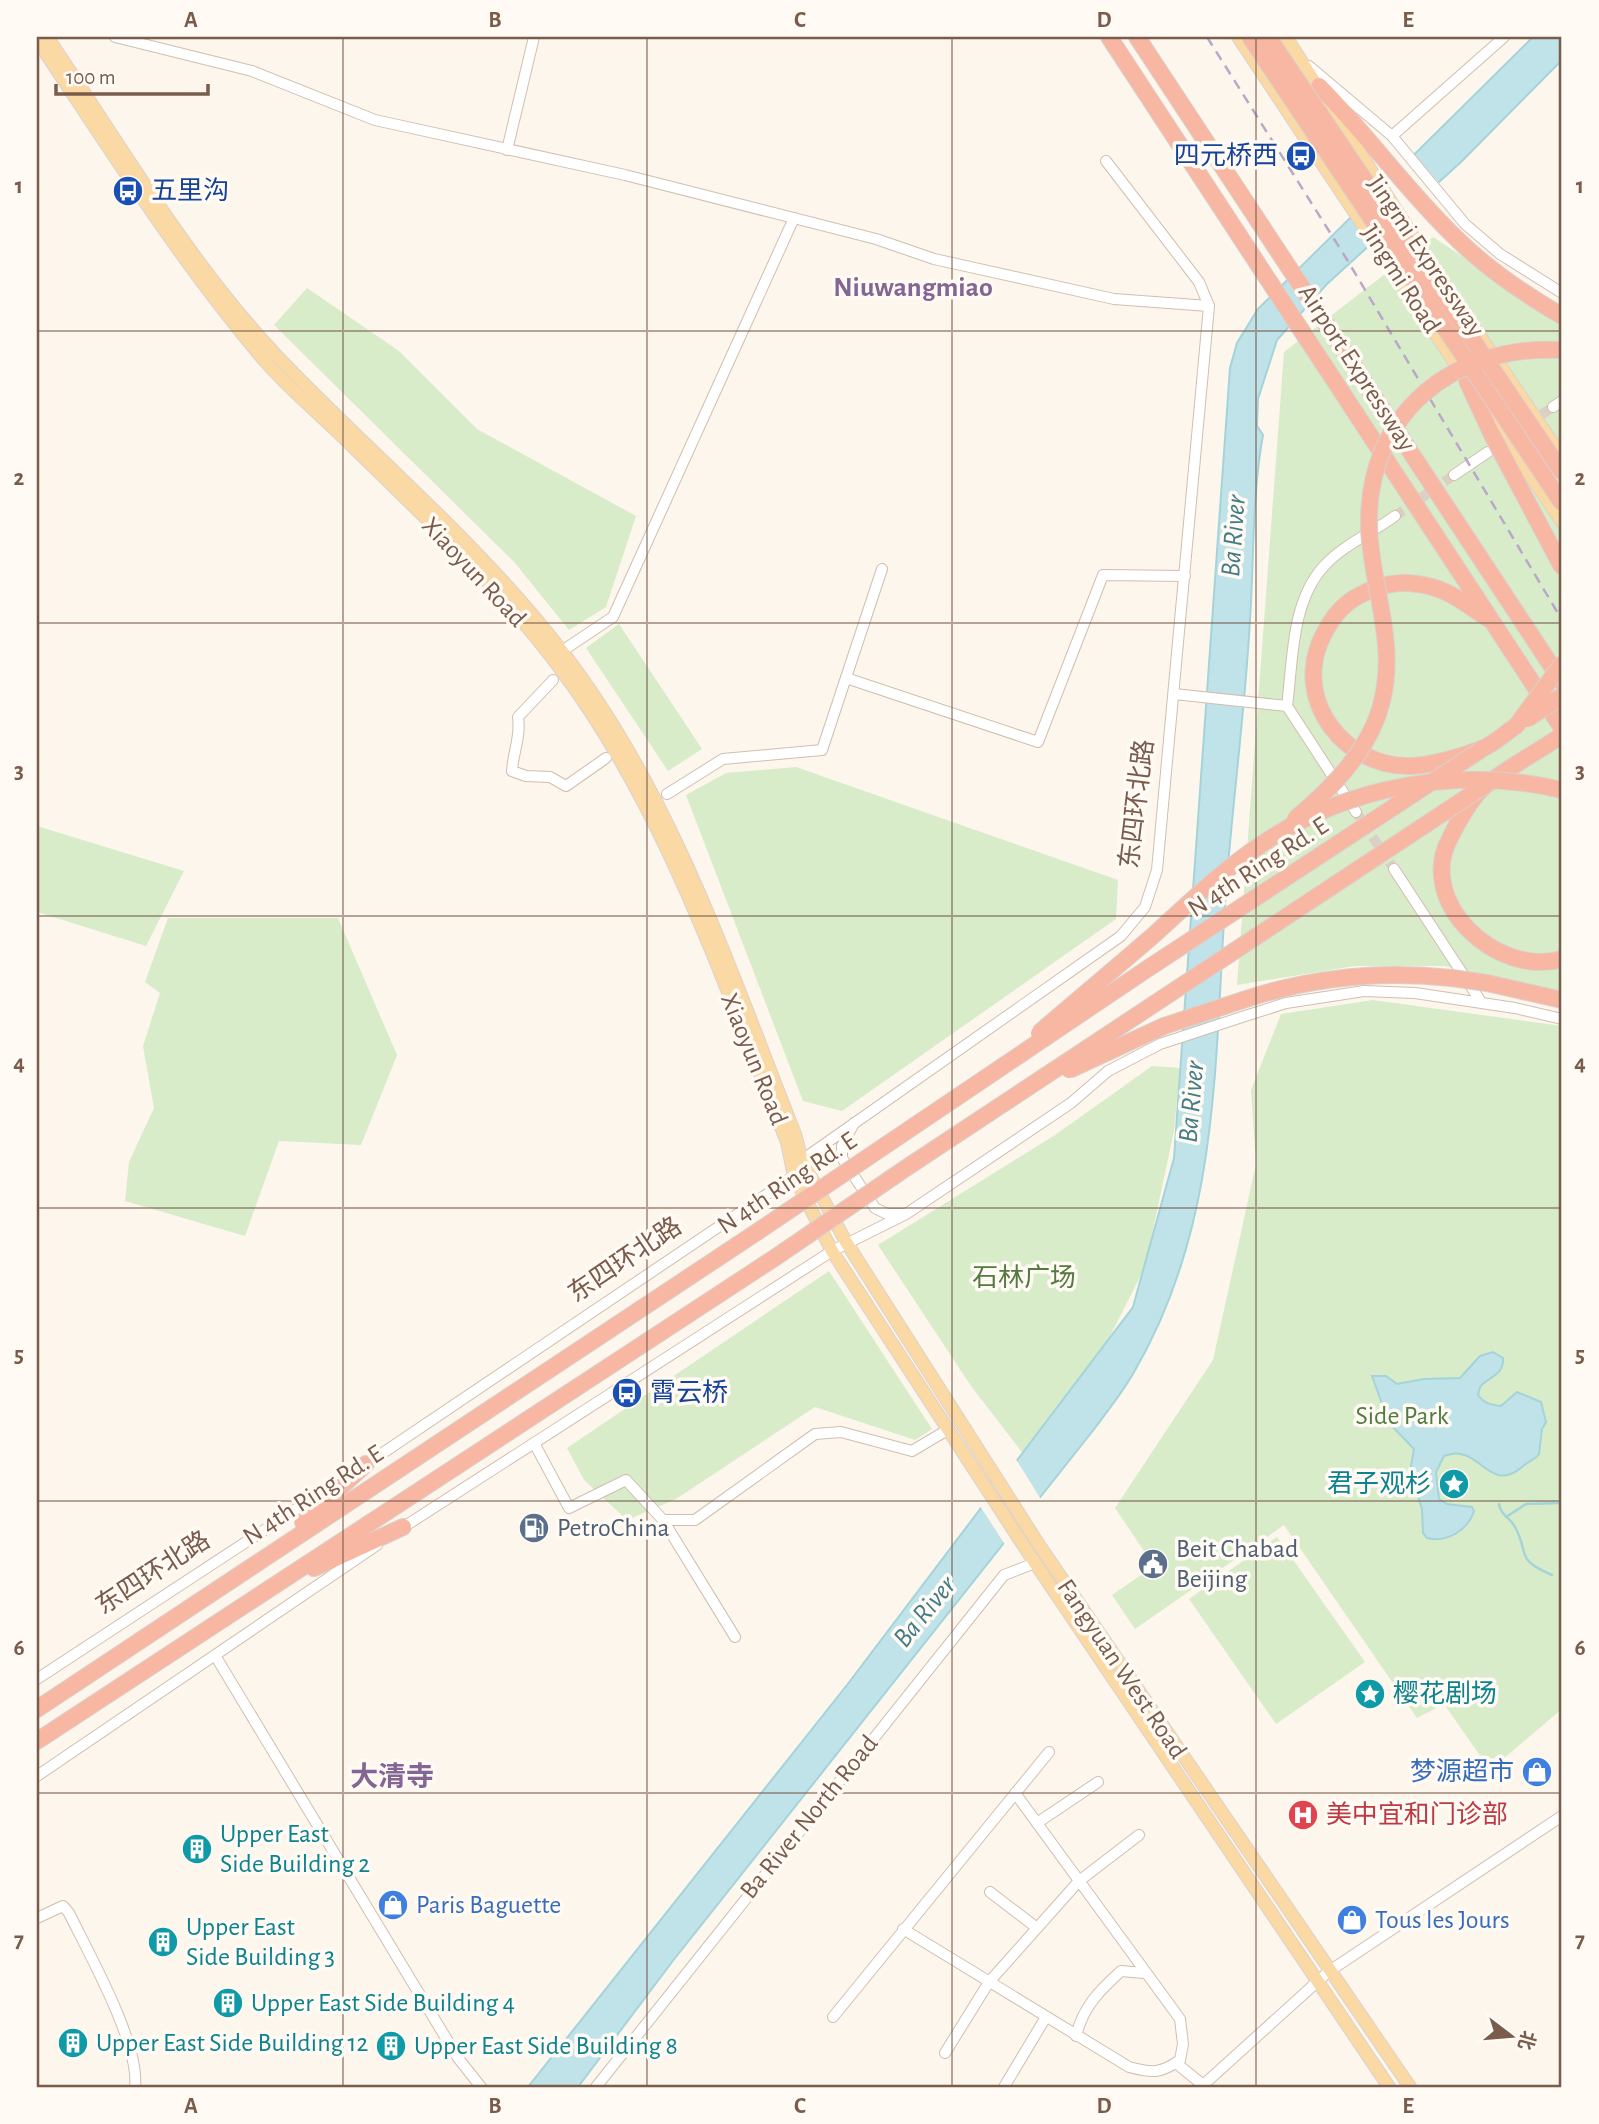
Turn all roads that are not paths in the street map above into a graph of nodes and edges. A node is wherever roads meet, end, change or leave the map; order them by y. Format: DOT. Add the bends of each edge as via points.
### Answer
graph roads {
  1 [pos="115,37"];
  2 [pos="534,37"];
  3 [pos="1109,37"];
  4 [pos="1137,37"];
  5 [pos="1238,37"];
  6 [pos="1250,37"];
  7 [pos="1268,37"];
  8 [pos="1286,37"];
  9 [pos="1504,37"];
  10 [pos="43,39"];
  11 [pos="1299,56"];
  12 [pos="1319,86"];
  13 [pos="1392,136"];
  14 [pos="507,150"];
  15 [pos="1106,161"];
  16 [pos="794,218"];
  17 [pos="1562,293"];
  18 [pos="1209,306"];
  19 [pos="1562,316"];
  20 [pos="1562,350"];
  21 [pos="1467,381"];
  22 [pos="1488,452"];
  23 [pos="1562,457"];
  24 [pos="1562,472"];
  25 [pos="1454,475"];
  26 [pos="1562,503"];
  27 [pos="1395,516"];
  28 [pos="1562,522"];
  29 [pos="1562,567"];
  30 [pos="882,569"];
  31 [pos="1185,576"];
  32 [pos="1492,621"];
  33 [pos="562,651"];
  34 [pos="1562,664"];
  35 [pos="846,678"];
  36 [pos="553,680"];
  37 [pos="1562,682"];
  38 [pos="1174,694"];
  39 [pos="1562,696"];
  40 [pos="1287,706"];
  41 [pos="1516,726"];
  42 [pos="1562,728"];
  43 [pos="1562,735"];
  44 [pos="1562,743"];
  45 [pos="1482,749"];
  46 [pos="606,758"];
  47 [pos="1529,758"];
  48 [pos="1485,786"];
  49 [pos="1562,790"];
  50 [pos="667,794"];
  51 [pos="1356,812"];
  52 [pos="1278,835"];
  53 [pos="1394,869"];
  54 [pos="1562,959"];
  55 [pos="1562,1000"];
  56 [pos="1481,1002"];
  57 [pos="1562,1019"];
  58 [pos="979,1085"];
  59 [pos="1028,1088"];
  60 [pos="856,1120"];
  61 [pos="802,1160"];
  62 [pos="794,1176"];
  63 [pos="906,1214"];
  64 [pos="846,1242"];
  65 [pos="832,1251"];
  66 [pos="949,1429"];
  67 [pos="534,1443"];
  68 [pos="366,1464"];
  69 [pos="986,1473"];
  70 [pos="663,1520"];
  71 [pos="403,1527"];
  72 [pos="268,1554"];
  73 [pos="1034,1554"];
  74 [pos="264,1591"];
  75 [pos="735,1637"];
  76 [pos="216,1657"];
  77 [pos="37,1679"];
  78 [pos="37,1709"];
  79 [pos="37,1741"];
  80 [pos="1049,1752"];
  81 [pos="37,1776"];
  82 [pos="1098,1782"];
  83 [pos="1015,1793"];
  84 [pos="1562,1816"];
  85 [pos="1037,1823"];
  86 [pos="1139,1835"];
  87 [pos="1079,1881"];
  88 [pos="990,1892"];
  89 [pos="37,1918"];
  90 [pos="903,1928"];
  91 [pos="1037,1928"];
  92 [pos="1144,1973"];
  93 [pos="1323,1976"];
  94 [pos="989,1982"];
  95 [pos="833,2017"];
  96 [pos="1046,2017"];
  97 [pos="1076,2036"];
  98 [pos="945,2053"];
  99 [pos="1175,2063"];
  100 [pos="1202,2086"];
  101 [pos="135,2087"];
  102 [pos="481,2087"];
  103 [pos="596,2087"];
  104 [pos="1003,2087"];
  105 [pos="1388,2087"];
  106 [pos="1410,2087"];
  1 -- 14 [label="street" via="252,71 375,120"];
  2 -- 14 [label="street"];
  3 -- 32 [label="highway, Airport Expressway"];
  4 -- 37 [label="highway, Airport Expressway"];
  5 -- 21 [label="main road, Jingmi Road"];
  6 -- 26 [label="highway, Jingmi Expressway, bridge"];
  7 -- 24 [label="highway, Jingmi Expressway, bridge"];
  8 -- 11 [label="main road, Jingmi Road"];
  9 -- 13 [label="street"];
  10 -- 33 [label="main road, Xiaoyun Road" via="218,288 274,353 476,553"];
  10 -- 62 [label="main road, Xiaoyun Road" via="175,249 215,302 264,360 482,575 561,669 601,729 668,847 787,1142"];
  11 -- 12 [label="main road, Jingmi Road"];
  11 -- 13 [label="street"];
  12 -- 19 [label="highway" via="1437,219 1488,266"];
  12 -- 23 [label="main road, Jingmi Road" via="1422,252"];
  13 -- 17 [label="street" via="1447,205 1500,254"];
  14 -- 16 [label="street"];
  15 -- 18 [label="street" via="1199,282"];
  16 -- 18 [label="street" via="934,259 1114,299"];
  16 -- 33 [label="street" via="613,617"];
  18 -- 31 [label="street, 东四环北路"];
  20 -- 52 [label="highway, bridge" via="1507,352 1462,367 1433,383 1396,426 1376,471 1370,508 1371,549 1388,654 1382,703 1355,758"];
  21 -- 28 [label="main road, Jingmi Road"];
  21 -- 29 [label="highway, bridge"];
  22 -- 25 [label="street"];
  27 -- 40 [label="street" via="1325,565 1307,589"];
  30 -- 35 [label="street"];
  31 -- 35 [label="street" via="1103,575 1038,742"];
  31 -- 38 [label="street, 东四环北路"];
  32 -- 42 [label="highway, Airport Expressway"];
  32 -- 45 [label="highway, bridge" via="1434,587 1386,584 1352,599 1338,611 1317,649 1313,670 1322,715 1335,734 1367,758 1411,766"];
  33 -- 61 [label="main road, Xiaoyun Road" via="621,740 674,836"];
  34 -- 41 [label="highway, bridge"];
  35 -- 50 [label="street" via="822,750 723,759"];
  36 -- 46 [label="street" via="518,717 520,731 512,771 566,786"];
  38 -- 40 [label="street"];
  38 -- 60 [label="street, 东四环北路" via="1157,870 1145,907 1121,936"];
  39 -- 41 [label="highway, N 4th Ring Rd. E, bridge"];
  40 -- 51 [label="street"];
  41 -- 45 [label="highway, N 4th Ring Rd. E"];
  43 -- 47 [label="highway"];
  44 -- 47 [label="highway"];
  45 -- 58 [label="highway, N 4th Ring Rd. E, bridge"];
  47 -- 48 [label="highway, bridge"];
  48 -- 54 [label="highway" via="1448,840 1442,862 1449,900 1470,933 1502,954 1535,963"];
  48 -- 59 [label="highway, bridge"];
  49 -- 52 [label="highway, bridge" via="1502,780 1421,783 1357,799"];
  52 -- 58 [label="highway, bridge" via="1206,887"];
  53 -- 56 [label="street"];
  55 -- 59 [label="highway, bridge" via="1452,978 1350,975 1282,987 1164,1026"];
  56 -- 57 [label="street"];
  56 -- 63 [label="street" via="1415,992 1364,991 1286,1003 1160,1044 1108,1071 1070,1103"];
  58 -- 72 [label="highway, N 4th Ring Rd. E, bridge"];
  59 -- 74 [label="highway, N 4th Ring Rd. E, bridge"];
  60 -- 61 [label="street, 东四环北路"];
  60 -- 63 [label="street" via="842,1146 842,1158 875,1208 887,1214"];
  61 -- 62 [label="street, 东四环北路"];
  61 -- 64 [label="main road, Xiaoyun Road"];
  62 -- 65 [label="main road, Xiaoyun Road"];
  62 -- 68 [label="street, 东四环北路"];
  63 -- 64 [label="street"];
  64 -- 65 [label="street"];
  64 -- 69 [label="main road, Fangyuan West Road"];
  65 -- 66 [label="main road, Fangyuan West Road"];
  65 -- 67 [label="street"];
  66 -- 69 [label="main road, Fangyuan West Road"];
  66 -- 70 [label="street" via="912,1451 841,1432 815,1434 695,1520"];
  67 -- 70 [label="street" via="569,1508 626,1479"];
  67 -- 71 [label="street"];
  68 -- 72 [label="highway"];
  68 -- 77 [label="street, 东四环北路"];
  69 -- 73 [label="main road, Fangyuan West Road"];
  70 -- 75 [label="street"];
  71 -- 74 [label="highway"];
  71 -- 76 [label="street"];
  72 -- 78 [label="highway, N 4th Ring Rd. E"];
  73 -- 93 [label="main road, Fangyuan West Road"];
  73 -- 103 [label="street, Ba River North Road" via="1004,1575"];
  74 -- 79 [label="highway, N 4th Ring Rd. E"];
  76 -- 81 [label="street"];
  76 -- 102 [label="street" via="426,2006"];
  80 -- 83 [label="street"];
  82 -- 85 [label="street"];
  83 -- 85 [label="street"];
  83 -- 90 [label="street"];
  84 -- 93 [label="street"];
  85 -- 87 [label="street"];
  86 -- 87 [label="street"];
  87 -- 91 [label="street"];
  87 -- 92 [label="street"];
  88 -- 91 [label="street"];
  89 -- 101 [label="street" via="63,1906 69,1913 130,2047"];
  90 -- 94 [label="street"];
  90 -- 95 [label="street"];
  91 -- 94 [label="street"];
  92 -- 97 [label="street" via="1121,1972 1094,1994"];
  92 -- 99 [label="street" via="1180,2019 1183,2044"];
  93 -- 100 [label="street"];
  93 -- 105 [label="main road, Fangyuan West Road"];
  93 -- 106 [label="main road, Fangyuan West Road" via="1343,1988"];
  94 -- 96 [label="street"];
  94 -- 98 [label="street"];
  96 -- 97 [label="street"];
  96 -- 104 [label="street"];
  97 -- 99 [label="street" via="1129,2067 1157,2071"];
  99 -- 100 [label="street"];
}
